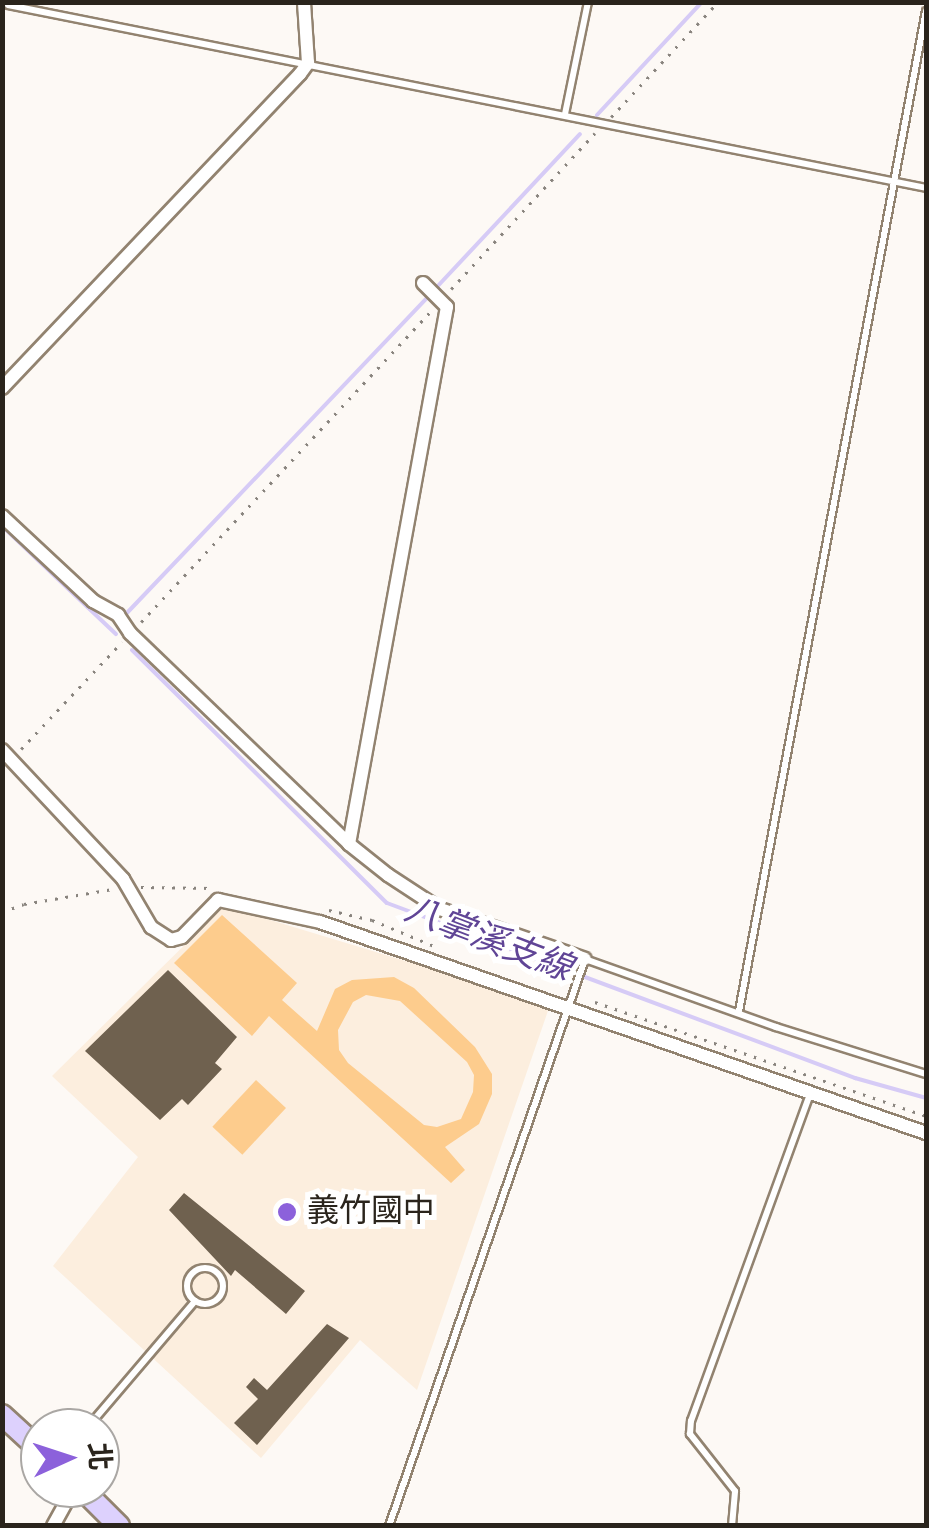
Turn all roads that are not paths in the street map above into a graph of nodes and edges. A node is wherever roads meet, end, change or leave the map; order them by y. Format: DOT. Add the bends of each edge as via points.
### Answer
graph roads {
  1 [pos="304,2"];
  2 [pos="588,2"];
  3 [pos="6,6"];
  4 [pos="926,11"];
  5 [pos="308,63"];
  6 [pos="566,114"];
  7 [pos="892,182"];
  8 [pos="926,188"];
  9 [pos="432,292"];
  10 [pos="2,388"];
  11 [pos="2,516"];
  12 [pos="7,755"];
  13 [pos="349,844"];
  14 [pos="584,963"];
  15 [pos="572,1006"];
  16 [pos="739,1011"];
  17 [pos="926,1074"];
  18 [pos="810,1094"];
  19 [pos="926,1133"];
  20 [pos="195,1301"];
  21 [pos="104,1408"];
  22 [pos="100,1508"];
  23 [pos="119,1526"];
  24 [pos="389,1526"];
  25 [pos="732,1526"];
  1 -- 5 [label="street"];
  2 -- 6 [label="lane"];
  3 -- 5 [label="lane"];
  4 -- 7 [label="lane"];
  5 -- 6 [label="lane"];
  5 -- 10 [label="street"];
  6 -- 7 [label="lane"];
  7 -- 8 [label="lane"];
  7 -- 16 [label="lane"];
  9 -- 13 [label="street" via="446,307"];
  11 -- 13 [label="street" via="93,601 118,614"];
  12 -- 15 [label="street" via="123,879 152,927 171,940 218,900 320,922"];
  13 -- 14 [label="street" via="440,909"];
  14 -- 15 [label="lane"];
  14 -- 16 [label="lane"];
  15 -- 18 [label="street"];
  15 -- 24 [label="lane"];
  16 -- 17 [label="lane"];
  18 -- 19 [label="street"];
  18 -- 25 [label="lane" via="692,1420 690,1434 735,1491"];
  20 -- 20 [label="lane" via="188,1280 196,1271 212,1270 222,1284 220,1295 212,1303"];
  20 -- 21 [label="lane"];
  22 -- 23 [label="main road"];
}
